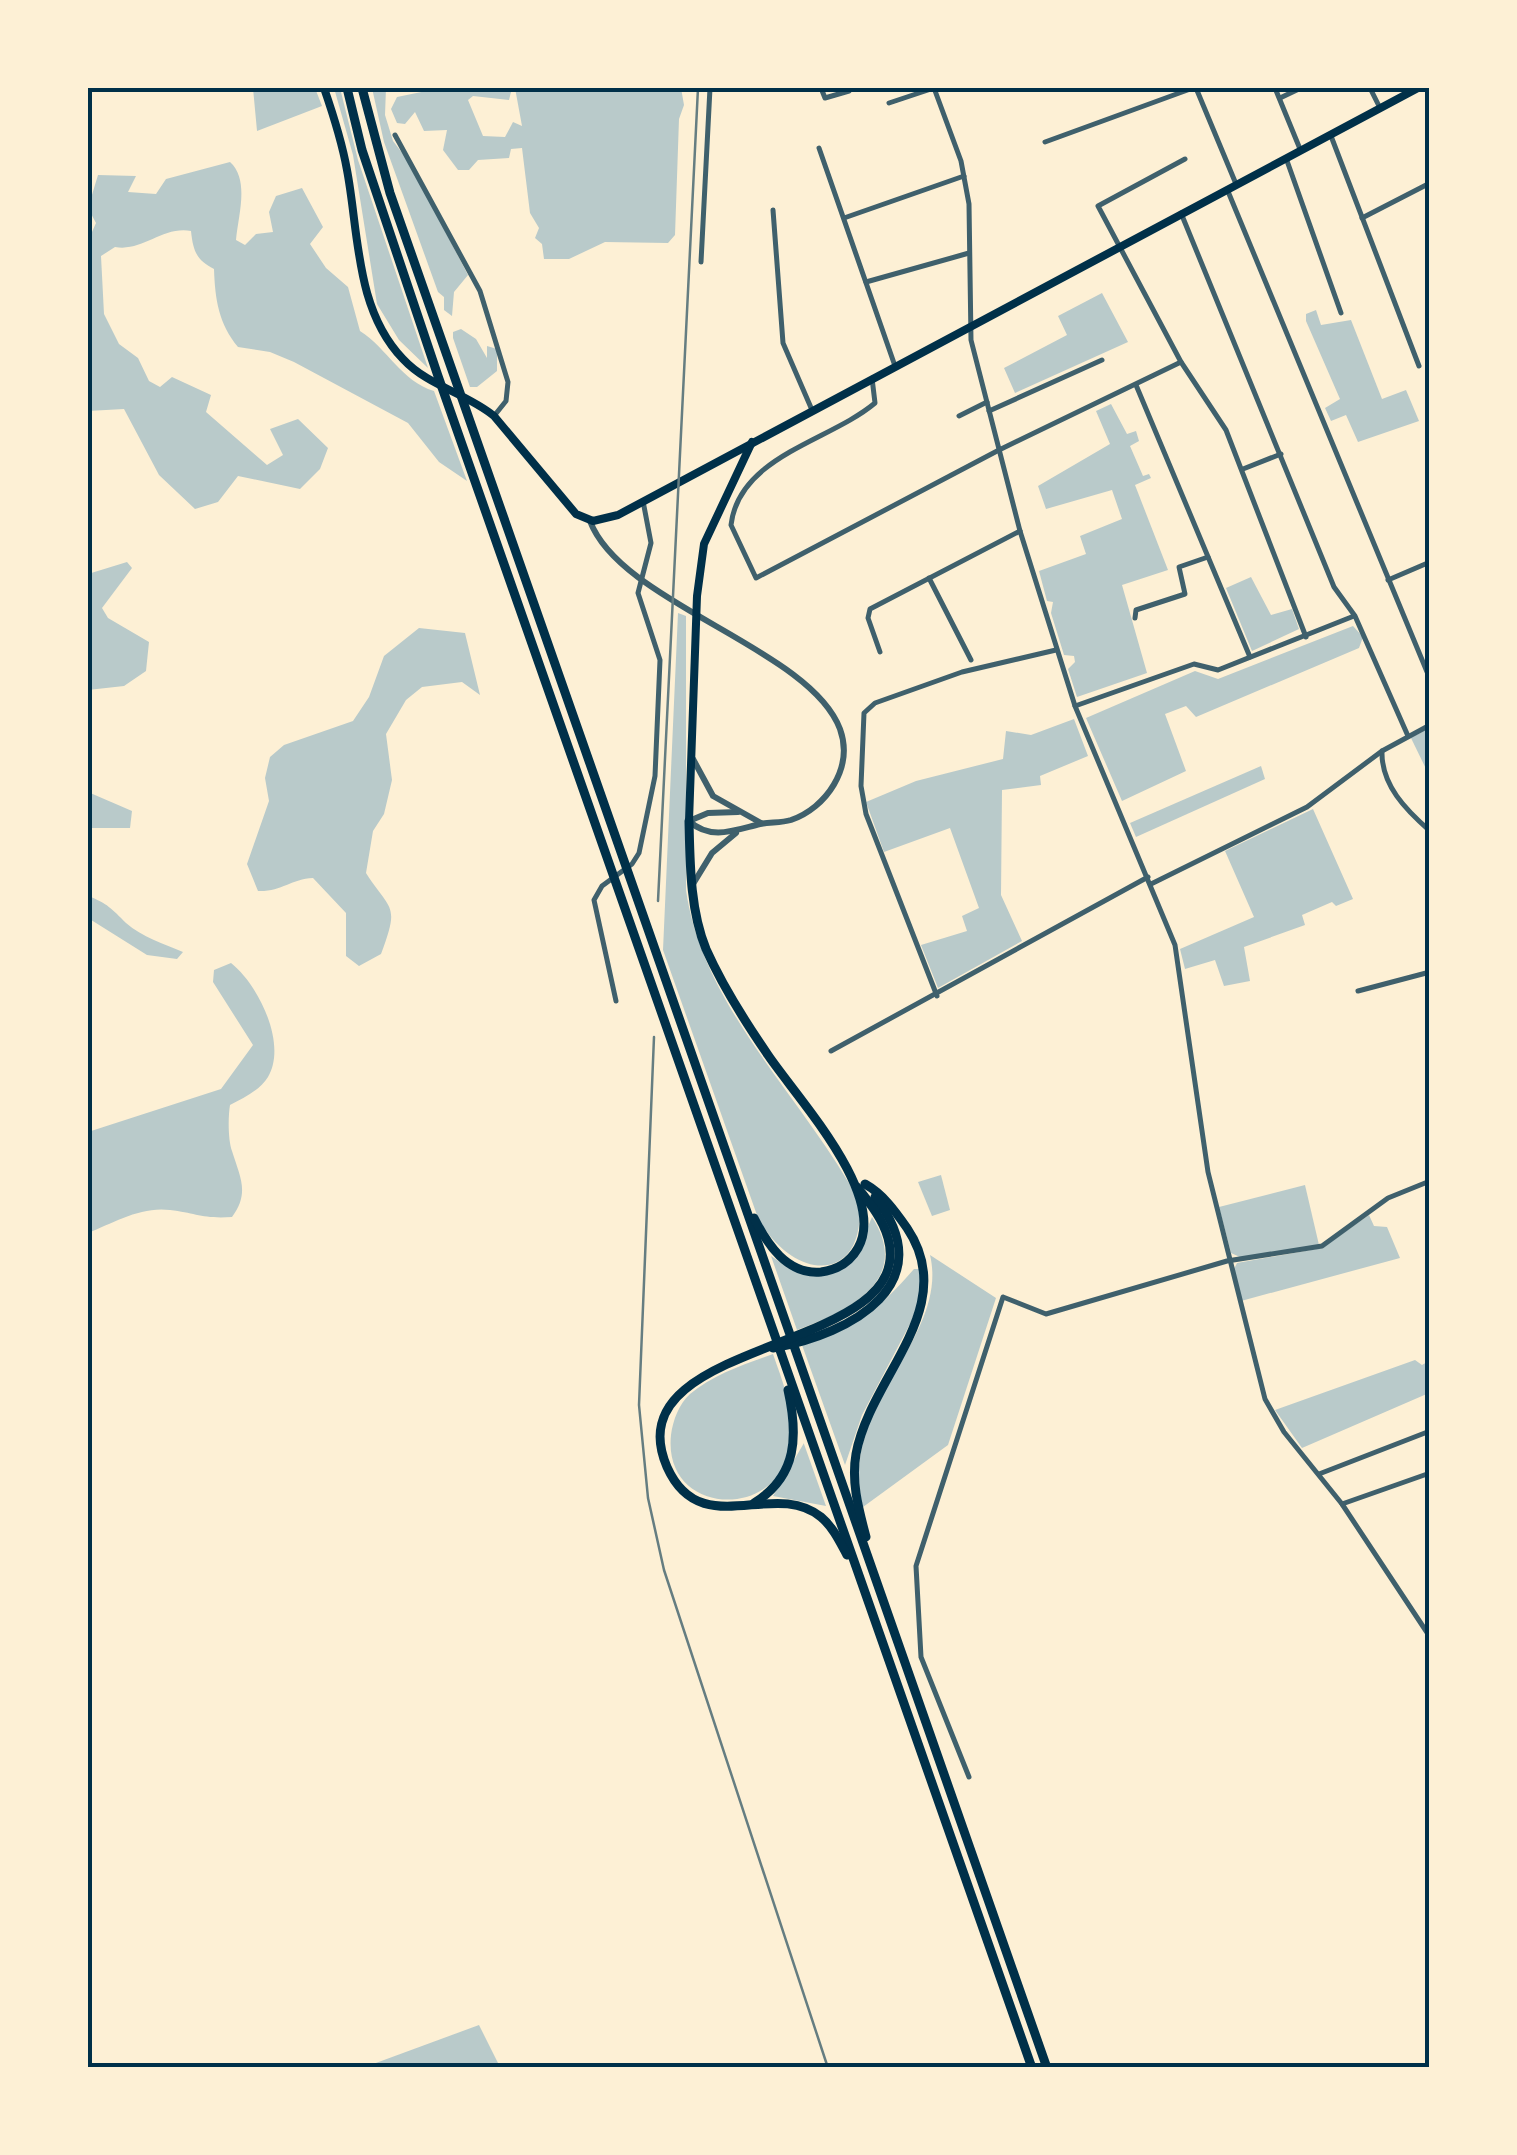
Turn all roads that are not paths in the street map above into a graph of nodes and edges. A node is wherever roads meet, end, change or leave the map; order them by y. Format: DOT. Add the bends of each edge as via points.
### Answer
graph roads {
  1 [pos="324,88"];
  2 [pos="347,88"];
  3 [pos="362,88"];
  4 [pos="710,88"];
  5 [pos="821,88"];
  6 [pos="934,88"];
  7 [pos="1194,88"];
  8 [pos="1275,88"];
  9 [pos="1301,88"];
  10 [pos="1370,88"];
  11 [pos="1418,88"];
  12 [pos="849,90"];
  13 [pos="1280,98"];
  14 [pos="889,103"];
  15 [pos="1380,108"];
  16 [pos="1330,134"];
  17 [pos="395,135"];
  18 [pos="1045,142"];
  19 [pos="820,148"];
  20 [pos="1300,150"];
  21 [pos="1286,158"];
  22 [pos="1186,159"];
  23 [pos="964,176"];
  24 [pos="1429,183"];
  25 [pos="1231,186"];
  26 [pos="772,210"];
  27 [pos="1182,213"];
  28 [pos="844,218"];
  29 [pos="1362,218"];
  30 [pos="1118,247"];
  31 [pos="970,253"];
  32 [pos="701,262"];
  33 [pos="866,282"];
  34 [pos="1341,313"];
  35 [pos="970,327"];
  36 [pos="1102,360"];
  37 [pos="1181,362"];
  38 [pos="896,366"];
  39 [pos="1418,366"];
  40 [pos="872,378"];
  41 [pos="1136,385"];
  42 [pos="987,402"];
  43 [pos="812,410"];
  44 [pos="990,412"];
  45 [pos="494,416"];
  46 [pos="959,416"];
  47 [pos="752,442"];
  48 [pos="999,450"];
  49 [pos="1281,454"];
  50 [pos="1243,470"];
  51 [pos="643,501"];
  52 [pos="590,521"];
  53 [pos="1020,531"];
  54 [pos="1208,557"];
  55 [pos="1430,562"];
  56 [pos="929,578"];
  57 [pos="1388,580"];
  58 [pos="1356,616"];
  59 [pos="1135,618"];
  60 [pos="1306,636"];
  61 [pos="1057,650"];
  62 [pos="880,652"];
  63 [pos="1250,657"];
  64 [pos="971,660"];
  65 [pos="1430,679"];
  66 [pos="1075,706"];
  67 [pos="1430,724"];
  68 [pos="1408,736"];
  69 [pos="690,750"];
  70 [pos="1382,751"];
  71 [pos="738,812"];
  72 [pos="689,821"];
  73 [pos="762,824"];
  74 [pos="1430,831"];
  75 [pos="738,832"];
  76 [pos="1150,881"];
  77 [pos="693,885"];
  78 [pos="1430,972"];
  79 [pos="1358,991"];
  80 [pos="937,996"];
  81 [pos="616,1001"];
  82 [pos="831,1051"];
  83 [pos="736,1179"];
  84 [pos="1430,1182"];
  85 [pos="861,1185"];
  86 [pos="1226,1262"];
  87 [pos="781,1354"];
  88 [pos="1430,1431"];
  89 [pos="1430,1473"];
  90 [pos="1319,1474"];
  91 [pos="1342,1504"];
  92 [pos="752,1505"];
  93 [pos="859,1574"];
  94 [pos="876,1579"];
  95 [pos="1430,1637"];
  96 [pos="968,1777"];
  97 [pos="1032,2068"];
  98 [pos="1047,2068"];
  1 -- 45 [label="main road" via="347,169 366,289 383,335 426,379"];
  2 -- 87 [label="highway" via="438,376"];
  3 -- 83 [label="highway" via="390,193"];
  4 -- 32 [label="street"];
  5 -- 12 [label="street" via="825,98"];
  6 -- 14 [label="street"];
  6 -- 23 [label="street"];
  7 -- 18 [label="street"];
  7 -- 25 [label="street"];
  8 -- 13 [label="street"];
  9 -- 13 [label="street"];
  10 -- 15 [label="street"];
  11 -- 15 [label="main road"];
  13 -- 20 [label="street"];
  15 -- 16 [label="main road"];
  16 -- 20 [label="main road"];
  16 -- 29 [label="street"];
  17 -- 45 [label="street" via="480,290 508,382 506,401"];
  19 -- 28 [label="street"];
  20 -- 21 [label="main road"];
  21 -- 25 [label="main road"];
  21 -- 34 [label="street"];
  22 -- 30 [label="street" via="1098,206"];
  23 -- 28 [label="street"];
  23 -- 31 [label="street"];
  24 -- 29 [label="street"];
  25 -- 27 [label="main road"];
  25 -- 57 [label="street"];
  26 -- 43 [label="street" via="783,343"];
  27 -- 30 [label="main road"];
  27 -- 49 [label="street"];
  28 -- 33 [label="street"];
  29 -- 39 [label="street"];
  30 -- 35 [label="main road"];
  30 -- 37 [label="street"];
  31 -- 33 [label="street"];
  31 -- 35 [label="street"];
  33 -- 38 [label="street"];
  35 -- 38 [label="main road"];
  35 -- 42 [label="street"];
  36 -- 44 [label="street"];
  37 -- 41 [label="street"];
  37 -- 50 [label="street"];
  38 -- 40 [label="main road"];
  40 -- 43 [label="main road"];
  40 -- 48 [label="street" via="875,403 772,463 744,491 731,526 756,578"];
  41 -- 48 [label="street"];
  41 -- 54 [label="street"];
  42 -- 44 [label="street"];
  42 -- 46 [label="street"];
  43 -- 47 [label="main road"];
  44 -- 48 [label="street"];
  45 -- 52 [label="main road" via="576,514"];
  47 -- 51 [label="main road"];
  47 -- 69 [label="main road" via="704,544"];
  48 -- 53 [label="street"];
  49 -- 50 [label="street"];
  49 -- 58 [label="street" via="1334,587"];
  50 -- 60 [label="street"];
  51 -- 52 [label="main road"];
  51 -- 81 [label="street" via="651,544 638,592 659,650 660,714 640,853 594,900"];
  52 -- 73 [label="street" via="608,548 651,585 794,676 840,730 840,768 828,797 787,821"];
  53 -- 56 [label="street"];
  53 -- 61 [label="street"];
  54 -- 59 [label="street" via="1178,567 1185,594 1136,610"];
  54 -- 63 [label="street"];
  55 -- 57 [label="street"];
  56 -- 62 [label="street" via="870,609"];
  56 -- 64 [label="street"];
  57 -- 65 [label="street"];
  58 -- 60 [label="street"];
  58 -- 68 [label="street"];
  60 -- 63 [label="street"];
  61 -- 66 [label="street"];
  61 -- 80 [label="street" via="945,678 869,705 864,713 863,803"];
  63 -- 66 [label="street" via="1218,670 1194,664"];
  66 -- 76 [label="street"];
  67 -- 68 [label="street"];
  68 -- 70 [label="street"];
  69 -- 71 [label="street" via="713,796"];
  69 -- 72 [label="main road"];
  70 -- 74 [label="street" via="1402,806"];
  70 -- 76 [label="street" via="1307,807"];
  71 -- 72 [label="street"];
  71 -- 73 [label="street"];
  72 -- 75 [label="street" via="699,830"];
  72 -- 77 [label="highway"];
  73 -- 75 [label="street"];
  75 -- 77 [label="street" via="712,853"];
  76 -- 80 [label="street" via="1029,940"];
  76 -- 86 [label="street" via="1180,968 1199,1127"];
  77 -- 85 [label="highway" via="706,950 765,1051"];
  78 -- 79 [label="street"];
  80 -- 82 [label="street"];
  83 -- 85 [label="highway" via="772,1248 810,1272 835,1269 857,1250 865,1222"];
  83 -- 94 [label="highway"];
  84 -- 86 [label="street" via="1388,1198 1322,1246"];
  85 -- 92 [label="highway" via="900,1238 898,1276 851,1320 766,1349 686,1388 662,1431 667,1466 686,1494 716,1507"];
  85 -- 94 [label="highway" via="880,1194 911,1234 927,1284 856,1452 854,1487"];
  86 -- 90 [label="street" via="1264,1399"];
  86 -- 96 [label="street" via="1046,1314 1002,1298 916,1566 922,1656"];
  87 -- 92 [label="highway" via="795,1445 780,1480"];
  87 -- 93 [label="highway"];
  88 -- 90 [label="street"];
  89 -- 91 [label="street"];
  90 -- 91 [label="street"];
  91 -- 95 [label="street"];
  92 -- 93 [label="highway" via="815,1513"];
  93 -- 97 [label="highway"];
  94 -- 98 [label="highway"];
}
